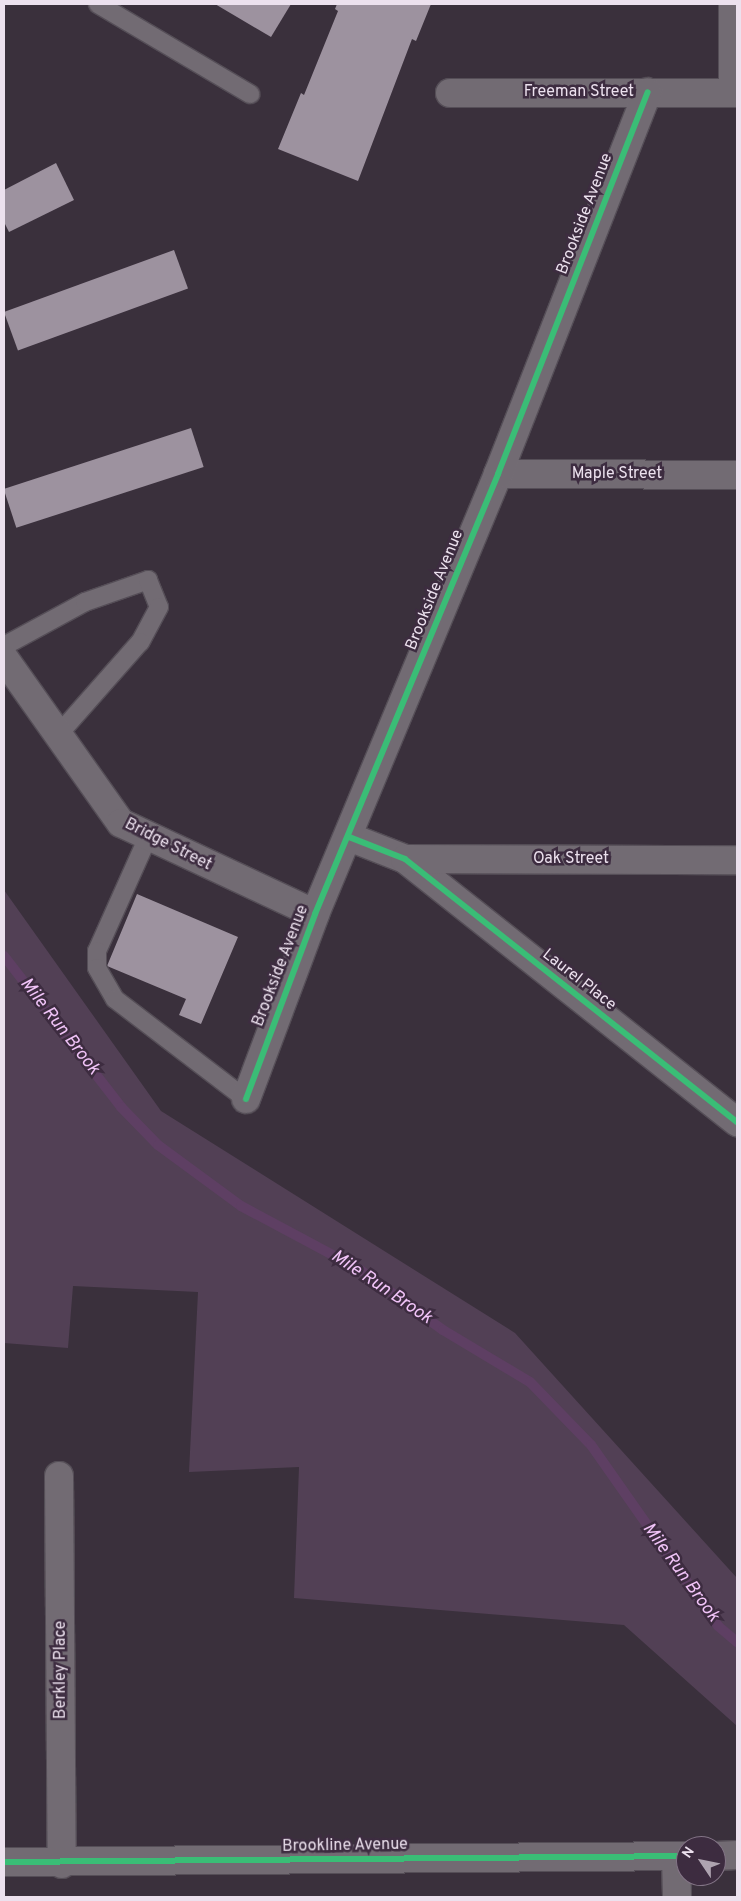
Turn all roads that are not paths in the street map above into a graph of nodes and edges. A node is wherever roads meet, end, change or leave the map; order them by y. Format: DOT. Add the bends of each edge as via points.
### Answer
graph roads {
  1 [pos="98,4"];
  2 [pos="734,4"];
  3 [pos="648,92"];
  4 [pos="450,93"];
  5 [pos="735,93"];
  6 [pos="250,94"];
  7 [pos="498,474"];
  8 [pos="737,475"];
  9 [pos="4,646"];
  10 [pos="4,658"];
  11 [pos="58,735"];
  12 [pos="148,837"];
  13 [pos="349,837"];
  14 [pos="405,859"];
  15 [pos="737,860"];
  16 [pos="315,914"];
  17 [pos="246,1099"];
  18 [pos="737,1122"];
  19 [pos="59,1476"];
  20 [pos="676,1856"];
  21 [pos="4,1862"];
  22 [pos="62,1864"];
  1 -- 6 [label="lane"];
  2 -- 5 [label="street"];
  3 -- 4 [label="street, Freeman Street"];
  3 -- 5 [label="street, Freeman Street"];
  3 -- 7 [label="street, Brookside Avenue"];
  7 -- 8 [label="street, Maple Street"];
  7 -- 13 [label="street, Brookside Avenue"];
  9 -- 11 [label="lane" via="85,602 148,580 159,607 140,642"];
  10 -- 11 [label="street, Bridge Street"];
  11 -- 12 [label="street, Bridge Street" via="121,823"];
  12 -- 16 [label="street, Bridge Street"];
  12 -- 17 [label="lane" via="97,951 97,968 115,999"];
  13 -- 14 [label="street"];
  13 -- 16 [label="street, Brookside Avenue"];
  14 -- 15 [label="street, Oak Street"];
  14 -- 18 [label="street, Laurel Place"];
  16 -- 17 [label="street, Brookside Avenue"];
  19 -- 22 [label="street, Berkley Place"];
  20 -- 22 [label="street, Brookline Avenue"];
  21 -- 22 [label="street, Brookline Avenue"];
}
